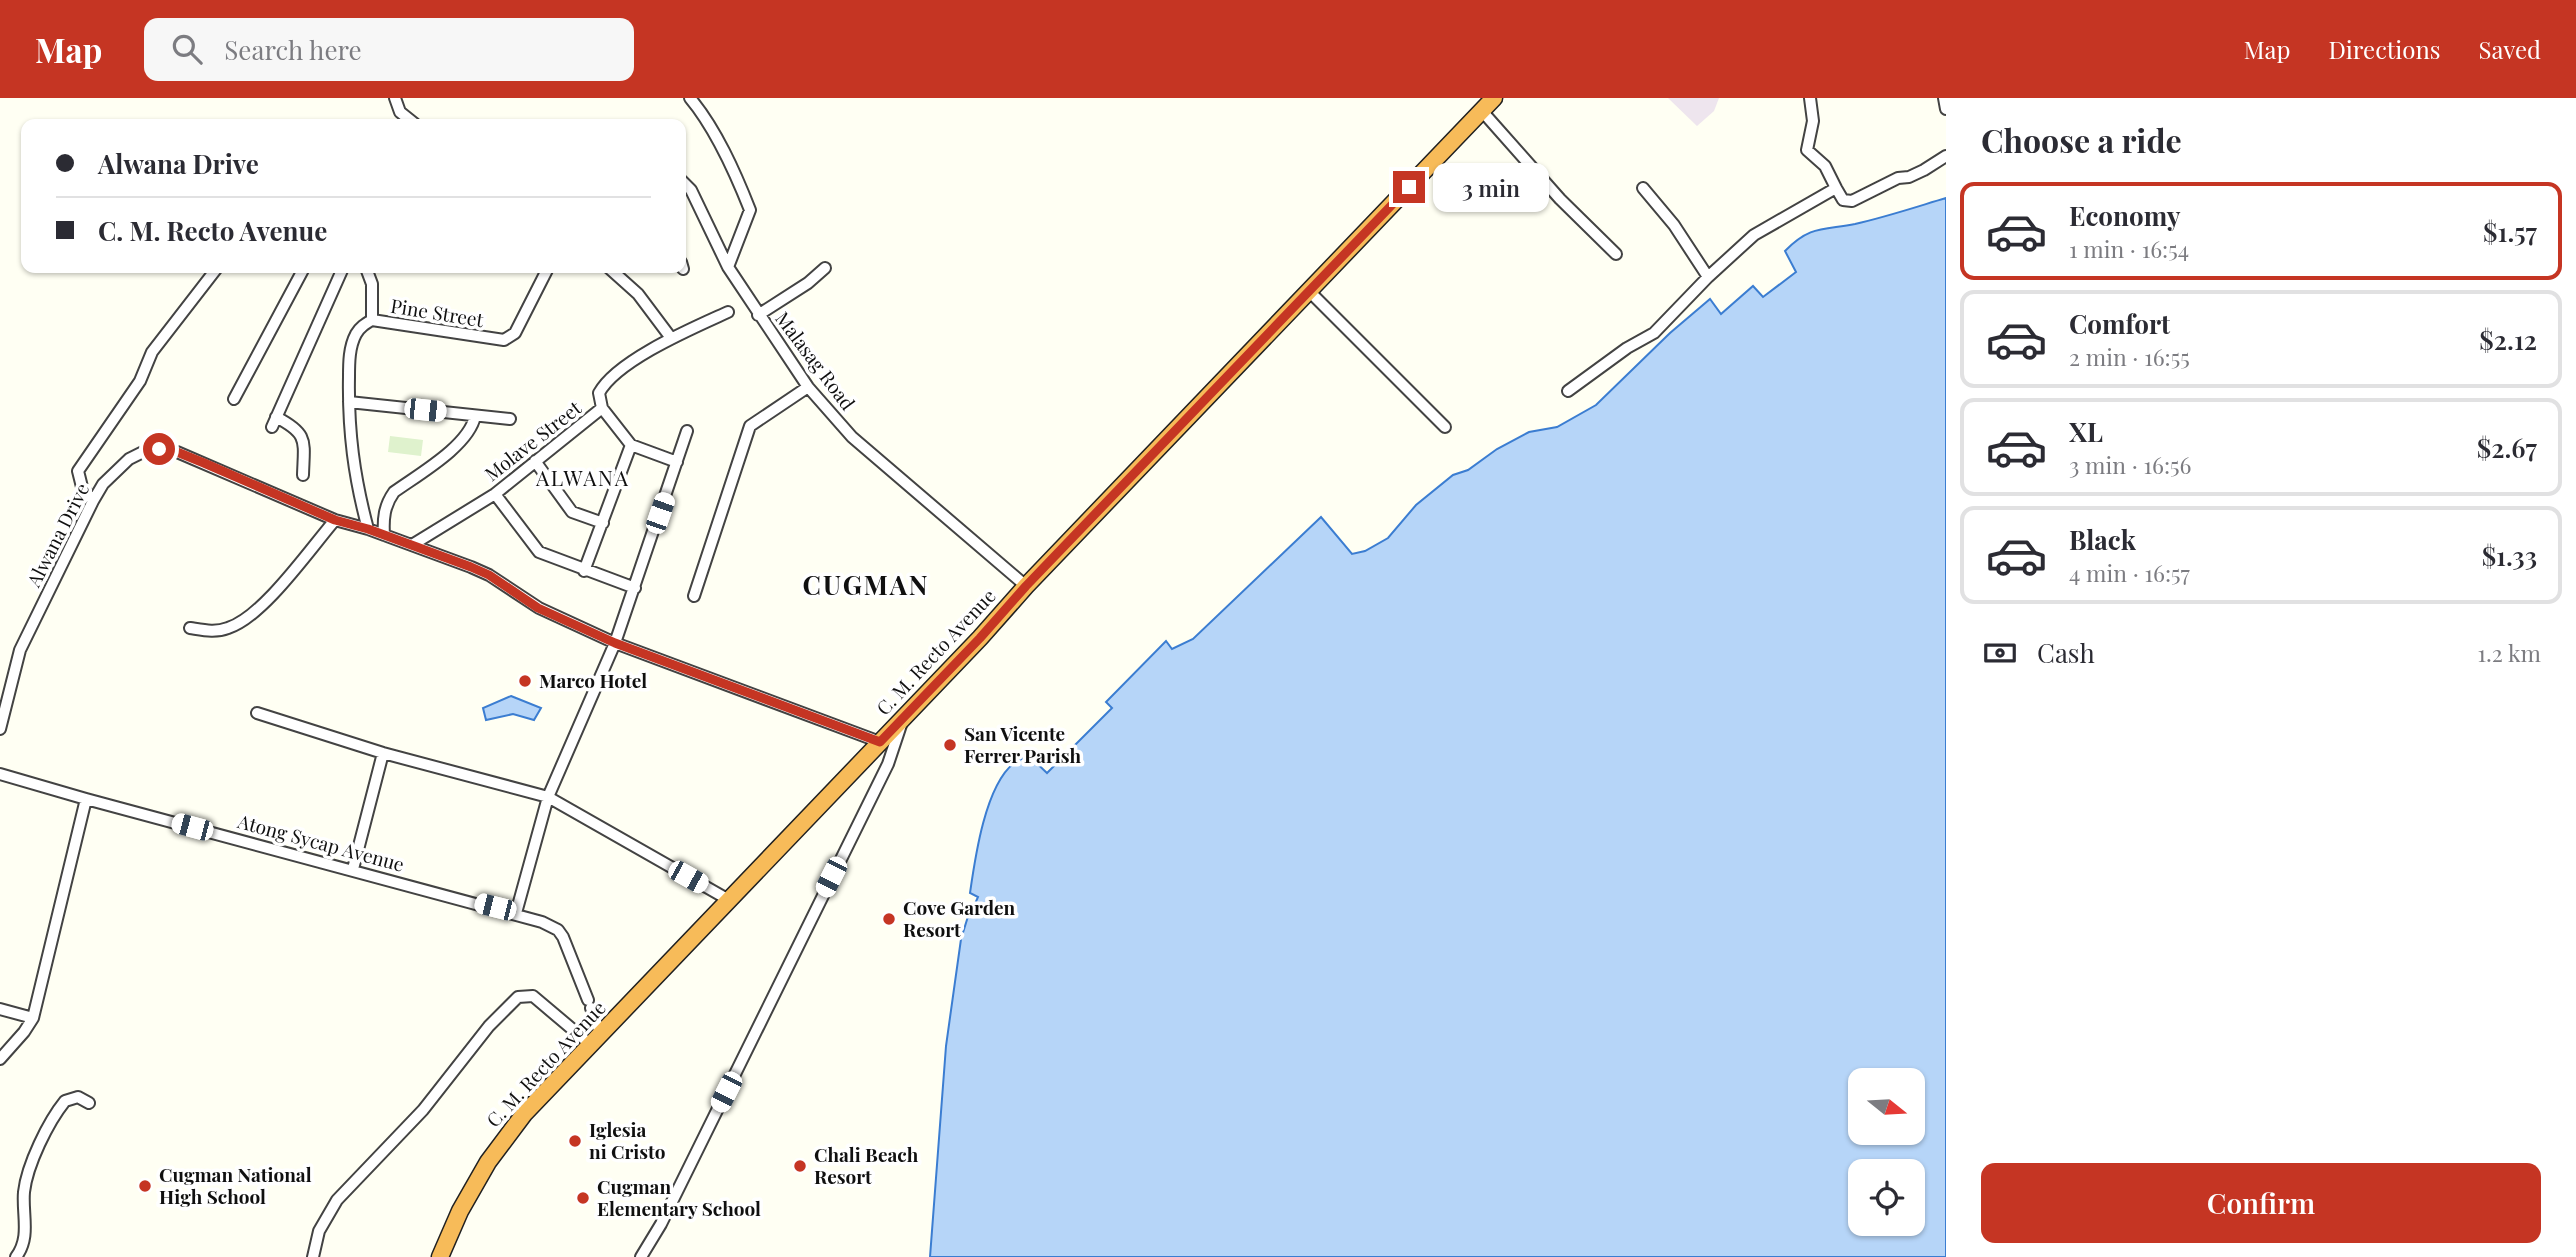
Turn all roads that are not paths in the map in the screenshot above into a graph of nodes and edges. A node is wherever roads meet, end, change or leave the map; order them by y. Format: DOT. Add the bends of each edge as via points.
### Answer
graph roads {
  1 [pos="396,98"];
  2 [pos="690,98"];
  3 [pos="1494,98"];
  4 [pos="1810,98"];
  5 [pos="1944,98"];
  6 [pos="1946,109"];
  7 [pos="1482,111"];
  8 [pos="409,119"];
  9 [pos="1946,156"];
  10 [pos="686,185"];
  11 [pos="1643,188"];
  12 [pos="1836,188"];
  13 [pos="1616,254"];
  14 [pos="728,267"];
  15 [pos="825,268"];
  16 [pos="213,273"];
  17 [pos="301,273"];
  18 [pos="342,273"];
  19 [pos="368,273"];
  20 [pos="545,273"];
  21 [pos="615,273"];
  22 [pos="1708,277"];
  23 [pos="1308,291"];
  24 [pos="728,312"];
  25 [pos="758,315"];
  26 [pos="372,320"];
  27 [pos="671,338"];
  28 [pos="808,387"];
  29 [pos="1568,391"];
  30 [pos="234,398"];
  31 [pos="349,402"];
  32 [pos="602,408"];
  33 [pos="475,415"];
  34 [pos="510,419"];
  35 [pos="1445,427"];
  36 [pos="687,431"];
  37 [pos="631,445"];
  38 [pos="535,461"];
  39 [pos="677,462"];
  40 [pos="303,475"];
  41 [pos="495,494"];
  42 [pos="93,501"];
  43 [pos="335,520"];
  44 [pos="603,523"];
  45 [pos="368,529"];
  46 [pos="384,535"];
  47 [pos="412,544"];
  48 [pos="584,571"];
  49 [pos="1026,586"];
  50 [pos="635,589"];
  51 [pos="694,596"];
  52 [pos="190,628"];
  53 [pos="615,643"];
  54 [pos="257,713"];
  55 [pos="904,717"];
  56 [pos="0,729"];
  57 [pos="880,742"];
  58 [pos="383,754"];
  59 [pos="0,774"];
  60 [pos="548,797"];
  61 [pos="86,799"];
  62 [pos="353,869"];
  63 [pos="729,900"];
  64 [pos="516,913"];
  65 [pos="0,1009"];
  66 [pos="33,1018"];
  67 [pos="596,1040"];
  68 [pos="0,1059"];
  69 [pos="89,1103"];
  70 [pos="16,1257"];
  71 [pos="313,1257"];
  72 [pos="440,1257"];
  73 [pos="641,1257"];
  1 -- 8 [label="street" via="400,112"];
  2 -- 14 [label="street" via="702,112 750,210"];
  3 -- 7 [label="highway, C. M. Recto Avenue"];
  4 -- 12 [label="street" via="1813,121 1807,150 1825,166"];
  5 -- 6 [label="street"];
  7 -- 13 [label="street"];
  7 -- 23 [label="highway, C. M. Recto Avenue"];
  9 -- 12 [label="street" via="1852,201 1843,200"];
  10 -- 14 [label="street, Malasag Road"];
  11 -- 22 [label="street"];
  12 -- 22 [label="street" via="1754,235"];
  14 -- 25 [label="street, Malasag Road"];
  15 -- 25 [label="street"];
  16 -- 42 [label="street" via="152,352 141,381 78,471 82,487"];
  17 -- 30 [label="street"];
  18 -- 40 [label="street" via="274,422 292,425 300,433"];
  19 -- 26 [label="street"];
  20 -- 26 [label="street, Pine Street" via="515,333 504,340"];
  21 -- 27 [label="street" via="638,294"];
  22 -- 29 [label="street" via="1654,333"];
  23 -- 35 [label="street"];
  23 -- 49 [label="highway, C. M. Recto Avenue"];
  24 -- 27 [label="street, Molave Street"];
  25 -- 28 [label="street, Malasag Road"];
  26 -- 31 [label="street, Pine Street" via="354,336"];
  27 -- 32 [label="street, Molave Street" via="614,373 599,393"];
  28 -- 49 [label="street, Malasag Road" via="852,437"];
  28 -- 51 [label="street" via="750,426"];
  31 -- 33 [label="street"];
  31 -- 45 [label="street, Pine Street" via="353,465"];
  32 -- 37 [label="street"];
  32 -- 38 [label="street, Molave Street"];
  33 -- 34 [label="street"];
  33 -- 46 [label="street" via="465,438 394,492 384,514"];
  36 -- 39 [label="street"];
  37 -- 39 [label="street"];
  37 -- 44 [label="street"];
  38 -- 41 [label="street, Molave Street"];
  38 -- 44 [label="street" via="572,512"];
  39 -- 50 [label="street"];
  41 -- 47 [label="street, Molave Street"];
  41 -- 48 [label="street" via="539,552"];
  42 -- 43 [label="street, Alwana Drive" via="129,458 159,449 177,452"];
  42 -- 56 [label="street, Alwana Drive" via="20,650"];
  43 -- 45 [label="street, Alwana Drive"];
  43 -- 52 [label="street" via="243,621 216,631"];
  44 -- 48 [label="street"];
  45 -- 46 [label="street, Alwana Drive"];
  46 -- 47 [label="street, Alwana Drive"];
  47 -- 53 [label="street, Alwana Drive" via="489,575 538,608"];
  48 -- 50 [label="street"];
  49 -- 55 [label="highway, C. M. Recto Avenue"];
  50 -- 53 [label="street"];
  53 -- 57 [label="street, Alwana Drive"];
  53 -- 60 [label="street"];
  54 -- 58 [label="street"];
  55 -- 57 [label="highway, C. M. Recto Avenue"];
  55 -- 73 [label="street" via="888,764 662,1224"];
  57 -- 63 [label="highway, C. M. Recto Avenue"];
  58 -- 60 [label="street"];
  58 -- 62 [label="street"];
  59 -- 61 [label="street, Atong Sycap Avenue"];
  60 -- 63 [label="street"];
  60 -- 64 [label="street"];
  61 -- 62 [label="street, Atong Sycap Avenue"];
  61 -- 66 [label="street"];
  62 -- 64 [label="street, Atong Sycap Avenue"];
  63 -- 67 [label="highway, C. M. Recto Avenue"];
  64 -- 67 [label="street, Atong Sycap Avenue" via="558,930 563,937 589,1004"];
  65 -- 66 [label="street"];
  66 -- 68 [label="street"];
  67 -- 71 [label="street" via="533,996 519,997 489,1026 423,1110 337,1200 319,1231"];
  67 -- 72 [label="highway, C. M. Recto Avenue" via="533,1104 488,1162"];
  69 -- 70 [label="street" via="78,1097 65,1101 45,1135 25,1186 25,1238"];
}
